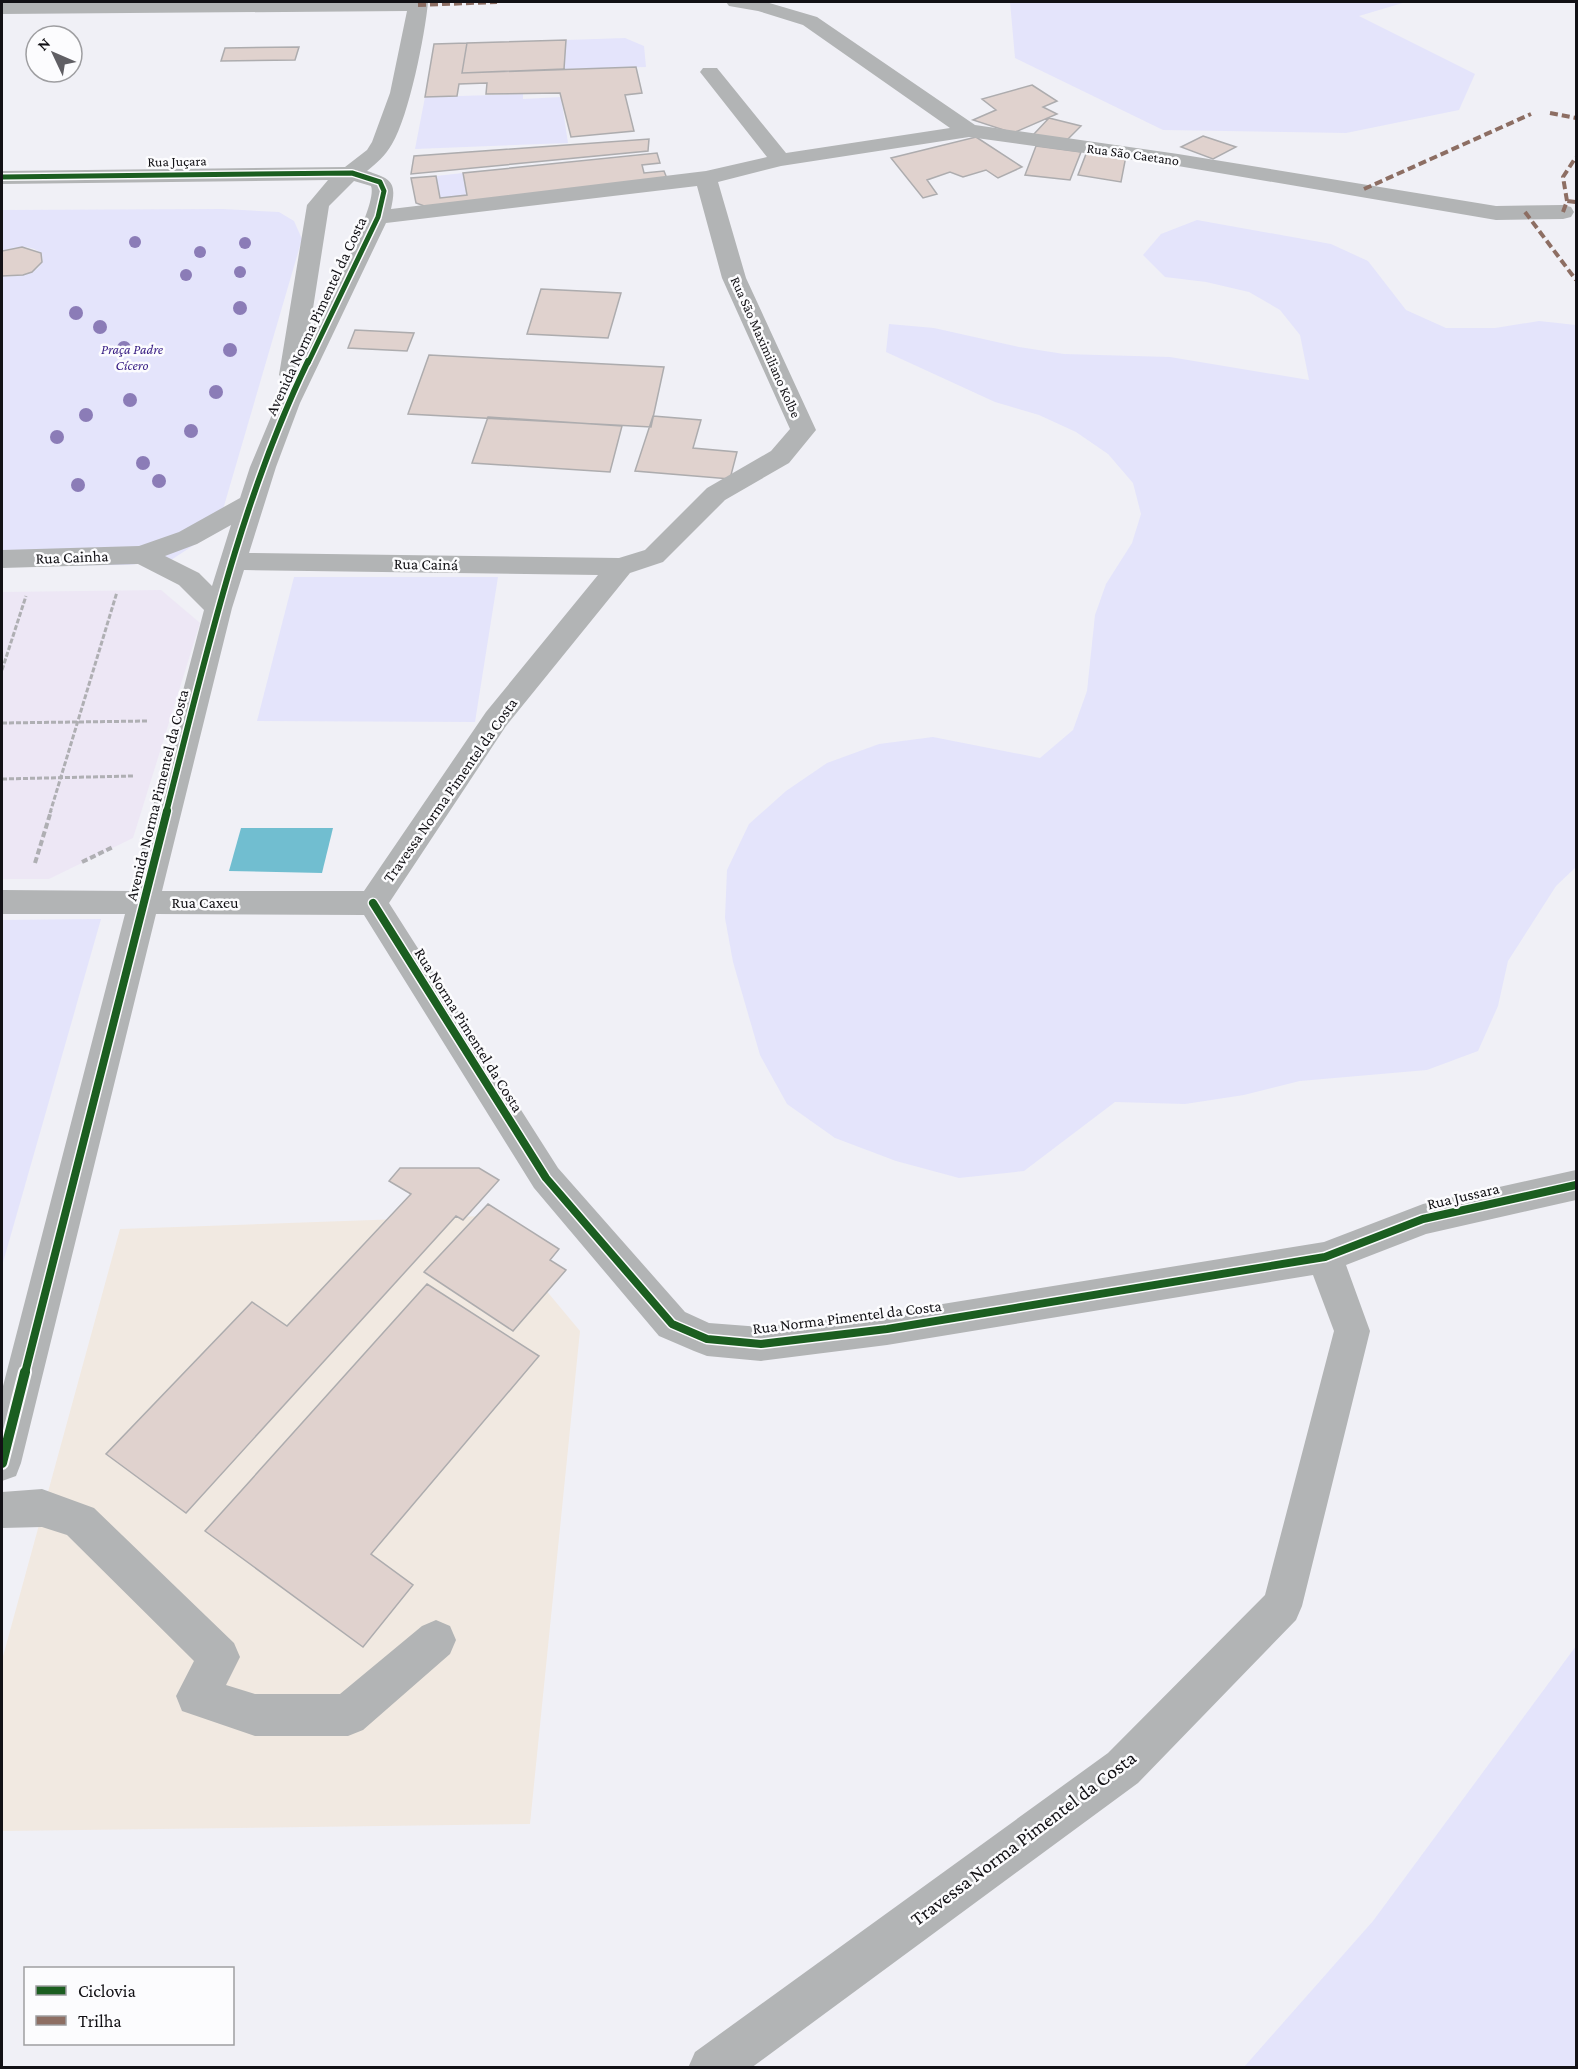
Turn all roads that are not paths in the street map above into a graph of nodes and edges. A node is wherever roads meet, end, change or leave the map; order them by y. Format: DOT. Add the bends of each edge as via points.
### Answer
graph roads {
  1 [pos="736,2"];
  2 [pos="419,3"];
  3 [pos="180,4"];
  4 [pos="2,8"];
  5 [pos="710,72"];
  6 [pos="969,131"];
  7 [pos="781,160"];
  8 [pos="352,173"];
  9 [pos="2,177"];
  10 [pos="706,178"];
  11 [pos="1563,212"];
  12 [pos="378,216"];
  13 [pos="288,403"];
  14 [pos="251,503"];
  15 [pos="141,555"];
  16 [pos="2,559"];
  17 [pos="233,561"];
  18 [pos="620,567"];
  19 [pos="218,608"];
  20 [pos="144,901"];
  21 [pos="2,902"];
  22 [pos="373,903"];
  23 [pos="1576,1185"];
  24 [pos="1325,1257"];
  25 [pos="2,1463"];
  26 [pos="2,1510"];
  27 [pos="436,1640"];
  28 [pos="711,2067"];
  1 -- 6 [label="street, Rua São Caetano" via="810,21"];
  2 -- 3 [label="street"];
  2 -- 8 [label="street, Avenida Norma Pimentel da Costa" via="400,93 383,142"];
  3 -- 4 [label="street"];
  5 -- 7 [label="street"];
  6 -- 7 [label="street"];
  6 -- 11 [label="street, Rua São Caetano" via="1260,173 1496,213"];
  7 -- 10 [label="street"];
  8 -- 9 [label="street, Rua Juçara"];
  8 -- 12 [label="street, Avenida Norma Pimentel da Costa" via="380,182 384,191"];
  8 -- 13 [label="street, Avenida Norma Pimentel da Costa" via="318,205"];
  10 -- 12 [label="street"];
  10 -- 18 [label="street, Rua São Maximiliano Kolbe" via="734,278 803,430 780,457 716,494 654,556"];
  12 -- 13 [label="street, Avenida Norma Pimentel da Costa"];
  13 -- 14 [label="street, Avenida Norma Pimentel da Costa"];
  14 -- 15 [label="street, Rua Cainha" via="188,538"];
  14 -- 17 [label="street, Avenida Norma Pimentel da Costa"];
  15 -- 16 [label="street, Rua Cainha"];
  15 -- 19 [label="street, Rua Cainha" via="189,579"];
  17 -- 18 [label="street, Rua Cainá"];
  17 -- 19 [label="street, Avenida Norma Pimentel da Costa"];
  18 -- 22 [label="street, Travessa Norma Pimentel da Costa" via="496,719"];
  19 -- 20 [label="street, Avenida Norma Pimentel da Costa"];
  20 -- 21 [label="street, Rua Caxeu"];
  20 -- 22 [label="street, Rua Caxeu"];
  20 -- 25 [label="street, Avenida Norma Pimentel da Costa"];
  22 -- 24 [label="street, Rua Norma Pimentel da Costa" via="546,1178 672,1324 707,1339 761,1344 887,1329"];
  23 -- 24 [label="street, Rua Jussara" via="1423,1219"];
  24 -- 28 [label="street, Travessa Norma Pimentel da Costa" via="1352,1331 1282,1606 1123,1768"];
  26 -- 27 [label="street" via="42,1508 80,1521 219,1657 197,1696 255,1715 348,1715"];
}
